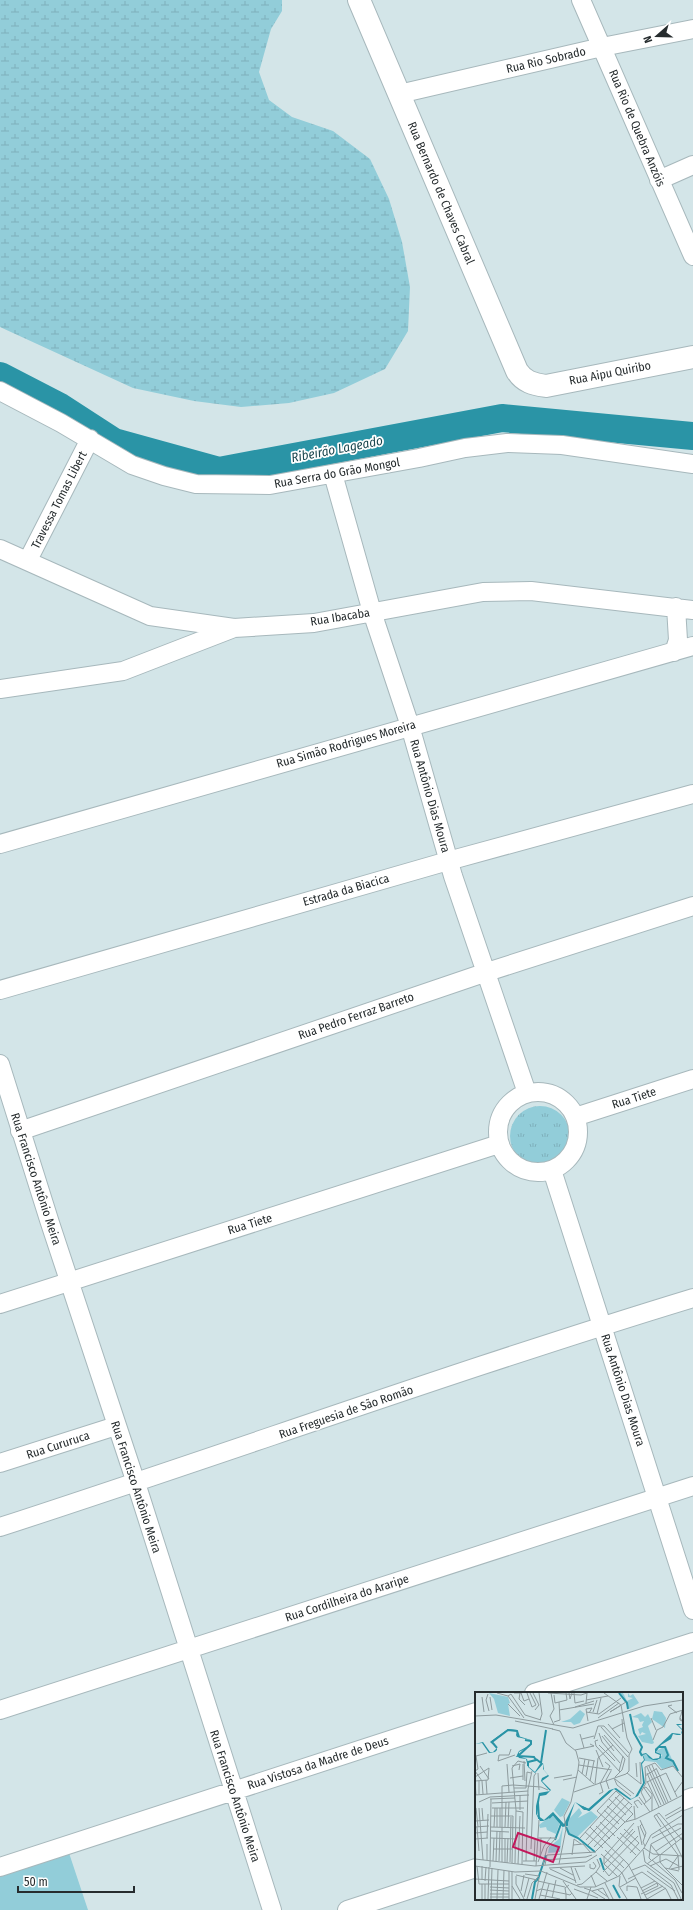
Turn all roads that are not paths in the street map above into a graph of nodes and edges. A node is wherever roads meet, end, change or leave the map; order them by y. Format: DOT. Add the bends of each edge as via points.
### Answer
graph roads {
  1 [pos="359,0"];
  2 [pos="581,0"];
  3 [pos="693,29"];
  4 [pos="602,47"];
  5 [pos="400,94"];
  6 [pos="693,165"];
  7 [pos="659,180"];
  8 [pos="693,256"];
  9 [pos="693,357"];
  10 [pos="528,382"];
  11 [pos="0,391"];
  12 [pos="90,439"];
  13 [pos="693,464"];
  14 [pos="333,474"];
  15 [pos="0,548"];
  16 [pos="28,560"];
  17 [pos="684,608"];
  18 [pos="372,612"];
  19 [pos="184,620"];
  20 [pos="234,628"];
  21 [pos="693,646"];
  22 [pos="184,648"];
  23 [pos="674,652"];
  24 [pos="0,689"];
  25 [pos="410,726"];
  26 [pos="693,794"];
  27 [pos="0,844"];
  28 [pos="448,861"];
  29 [pos="693,906"];
  30 [pos="487,972"];
  31 [pos="0,990"];
  32 [pos="0,1064"];
  33 [pos="693,1079"];
  34 [pos="3,1086"];
  35 [pos="527,1093"];
  36 [pos="575,1117"];
  37 [pos="20,1131"];
  38 [pos="500,1144"];
  39 [pos="552,1170"];
  40 [pos="69,1281"];
  41 [pos="693,1298"];
  42 [pos="0,1304"];
  43 [pos="602,1326"];
  44 [pos="116,1426"];
  45 [pos="0,1463"];
  46 [pos="136,1483"];
  47 [pos="693,1486"];
  48 [pos="657,1497"];
  49 [pos="0,1527"];
  50 [pos="693,1610"];
  51 [pos="693,1642"];
  52 [pos="188,1649"];
  53 [pos="537,1692"];
  54 [pos="0,1710"];
  55 [pos="475,1712"];
  56 [pos="233,1791"];
  57 [pos="693,1797"];
  58 [pos="683,1801"];
  59 [pos="0,1867"];
  60 [pos="475,1868"];
  61 [pos="272,1910"];
  62 [pos="347,1910"];
  1 -- 5 [label="street, Rua Bernardo de Chaves Cabral"];
  2 -- 4 [label="street, Rua Rio de Quebra Anzóis"];
  3 -- 4 [label="street, Rua Rio Sobrado"];
  4 -- 5 [label="street, Rua Rio Sobrado"];
  4 -- 7 [label="street, Rua Rio de Quebra Anzóis"];
  5 -- 10 [label="street, Rua Bernardo de Chaves Cabral" via="517,371"];
  6 -- 7 [label="street"];
  7 -- 8 [label="street, Rua Rio de Quebra Anzóis"];
  9 -- 10 [label="street, Rua Aipu Quiribo" via="546,386"];
  11 -- 12 [label="street, Rua Serra do Grão Mongol"];
  12 -- 14 [label="street, Rua Serra do Grão Mongol" via="132,465 196,484 270,485"];
  12 -- 16 [label="street, Travessa Tomas Libert"];
  13 -- 14 [label="street, Rua Serra do Grão Mongol" via="562,445 507,443 465,448"];
  14 -- 18 [label="street, Rua Antônio Dias Moura"];
  15 -- 16 [label="street, Rua Ibacaba"];
  16 -- 19 [label="street, Rua Ibacaba" via="150,616"];
  17 -- 18 [label="street, Rua Ibacaba" via="531,591 483,592"];
  17 -- 23 [label="street" via="678,622 678,640"];
  18 -- 20 [label="street, Rua Ibacaba" via="314,623"];
  18 -- 25 [label="street, Rua Antônio Dias Moura"];
  19 -- 20 [label="street, Rua Ibacaba"];
  19 -- 22 [label="street"];
  20 -- 22 [label="street"];
  21 -- 23 [label="street, Rua Simão Rodrigues Moreira"];
  22 -- 24 [label="street" via="123,671"];
  23 -- 25 [label="street, Rua Simão Rodrigues Moreira"];
  25 -- 27 [label="street, Rua Simão Rodrigues Moreira"];
  25 -- 28 [label="street, Rua Antônio Dias Moura"];
  26 -- 28 [label="street, Estrada da Biacica"];
  28 -- 30 [label="street, Rua Antônio Dias Moura"];
  28 -- 31 [label="street, Estrada da Biacica"];
  29 -- 30 [label="street, Rua Pedro Ferraz Barreto"];
  30 -- 35 [label="street, Rua Antônio Dias Moura"];
  30 -- 37 [label="street, Rua Pedro Ferraz Barreto"];
  32 -- 34 [label="street, Rua Francisco Antônio Meira"];
  33 -- 36 [label="street, Rua Tiete"];
  34 -- 37 [label="street, Rua Francisco Antônio Meira"];
  35 -- 36 [label="street" via="551,1093 565,1103"];
  35 -- 38 [label="street" via="506,1107 500,1119"];
  36 -- 39 [label="street" via="577,1143 563,1164"];
  37 -- 40 [label="street, Rua Francisco Antônio Meira"];
  38 -- 39 [label="street" via="505,1156 526,1171"];
  38 -- 40 [label="street, Rua Tiete"];
  39 -- 43 [label="street, Rua Antônio Dias Moura"];
  40 -- 42 [label="street, Rua Tiete"];
  40 -- 44 [label="street, Rua Francisco Antônio Meira"];
  41 -- 43 [label="street, Rua Freguesia de São Romão"];
  43 -- 46 [label="street, Rua Freguesia de São Romão"];
  43 -- 48 [label="street, Rua Antônio Dias Moura"];
  44 -- 45 [label="street, Rua Cururuca"];
  44 -- 46 [label="street, Rua Francisco Antônio Meira"];
  46 -- 49 [label="street, Rua Freguesia de São Romão"];
  46 -- 52 [label="street, Rua Francisco Antônio Meira"];
  47 -- 48 [label="street, Rua Cordilheira do Araripe"];
  48 -- 50 [label="street, Rua Antônio Dias Moura"];
  48 -- 52 [label="street, Rua Cordilheira do Araripe"];
  51 -- 53 [label="street"];
  52 -- 54 [label="street, Rua Cordilheira do Araripe"];
  52 -- 56 [label="street, Rua Francisco Antônio Meira"];
  55 -- 56 [label="street, Rua Vistosa da Madre de Deus"];
  56 -- 59 [label="street, Rua Vistosa da Madre de Deus"];
  56 -- 61 [label="street, Rua Francisco Antônio Meira"];
  57 -- 58 [label="street"];
  60 -- 62 [label="street"];
}
